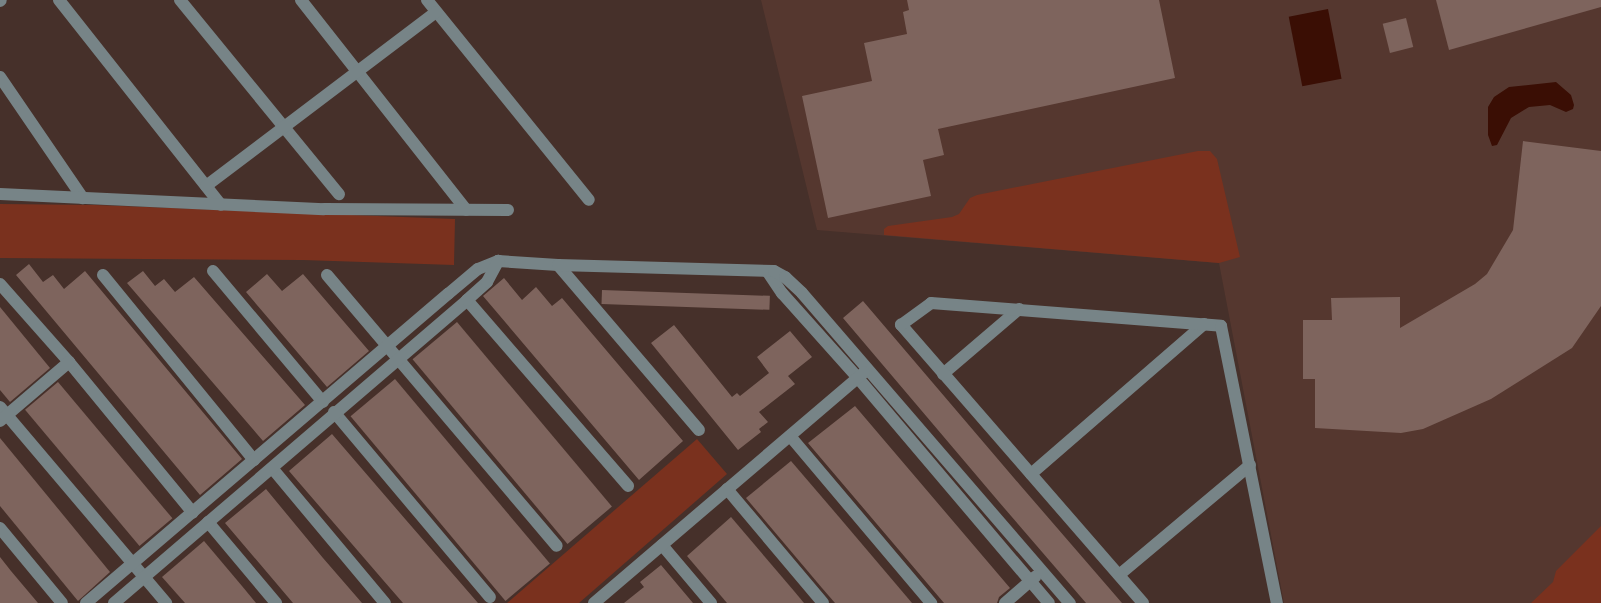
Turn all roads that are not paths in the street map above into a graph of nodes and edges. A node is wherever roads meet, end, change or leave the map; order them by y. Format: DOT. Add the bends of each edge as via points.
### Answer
graph roads {
  1 [pos="59,0"];
  2 [pos="180,0"];
  3 [pos="301,0"];
  4 [pos="427,0"];
  5 [pos="436,12"];
  6 [pos="357,72"];
  7 [pos="0,77"];
  8 [pos="284,127"];
  9 [pos="206,186"];
  10 [pos="0,194"];
  11 [pos="339,194"];
  12 [pos="83,198"];
  13 [pos="589,200"];
  14 [pos="221,205"];
  15 [pos="466,210"];
  16 [pos="508,210"];
  17 [pos="498,261"];
  18 [pos="558,266"];
  19 [pos="213,271"];
  20 [pos="103,275"];
  21 [pos="327,275"];
  22 [pos="0,284"];
  23 [pos="467,300"];
  24 [pos="1019,309"];
  25 [pos="1204,324"];
  26 [pos="387,346"];
  27 [pos="398,360"];
  28 [pos="68,362"];
  29 [pos="862,374"];
  30 [pos="943,374"];
  31 [pos="324,402"];
  32 [pos="334,412"];
  33 [pos="2,414"];
  34 [pos="699,430"];
  35 [pos="790,436"];
  36 [pos="254,460"];
  37 [pos="1250,465"];
  38 [pos="272,468"];
  39 [pos="1031,474"];
  40 [pos="628,486"];
  41 [pos="727,489"];
  42 [pos="193,513"];
  43 [pos="208,522"];
  44 [pos="0,528"];
  45 [pos="662,545"];
  46 [pos="557,546"];
  47 [pos="133,563"];
  48 [pos="1043,571"];
  49 [pos="1119,575"];
  50 [pos="144,577"];
  51 [pos="1030,582"];
  52 [pos="490,597"];
  53 [pos="597,602"];
  54 [pos="62,603"];
  55 [pos="86,603"];
  56 [pos="114,603"];
  57 [pos="166,603"];
  58 [pos="276,603"];
  59 [pos="385,603"];
  60 [pos="711,603"];
  61 [pos="823,603"];
  62 [pos="931,603"];
  63 [pos="1005,603"];
  64 [pos="1049,603"];
  65 [pos="1070,603"];
  66 [pos="1143,603"];
  67 [pos="1277,603"];
  1 -- 9 [label="street"];
  2 -- 8 [label="street"];
  3 -- 6 [label="street"];
  4 -- 5 [label="street"];
  5 -- 6 [label="street"];
  5 -- 13 [label="street"];
  6 -- 8 [label="street"];
  6 -- 15 [label="street"];
  7 -- 12 [label="street"];
  8 -- 9 [label="street"];
  8 -- 11 [label="street"];
  9 -- 14 [label="street"];
  10 -- 12 [label="street"];
  12 -- 14 [label="street"];
  14 -- 15 [label="street" via="324,210"];
  15 -- 16 [label="street"];
  17 -- 18 [label="street"];
  17 -- 23 [label="street" via="487,282"];
  17 -- 26 [label="street" via="478,269"];
  18 -- 29 [label="street" via="767,271 782,293"];
  18 -- 34 [label="street"];
  19 -- 31 [label="street"];
  20 -- 36 [label="street"];
  21 -- 26 [label="street"];
  22 -- 28 [label="street"];
  23 -- 27 [label="street"];
  23 -- 40 [label="street"];
  24 -- 25 [label="street"];
  24 -- 30 [label="street"];
  24 -- 30 [label="street" via="931,302 901,325"];
  25 -- 37 [label="street" via="1222,328"];
  25 -- 39 [label="street"];
  26 -- 27 [label="street"];
  26 -- 31 [label="street"];
  27 -- 32 [label="street"];
  27 -- 46 [label="street"];
  28 -- 33 [label="street"];
  28 -- 42 [label="street"];
  29 -- 35 [label="street"];
  29 -- 48 [label="street"];
  29 -- 51 [label="street"];
  30 -- 39 [label="street"];
  31 -- 36 [label="street"];
  32 -- 38 [label="street"];
  32 -- 52 [label="street"];
  33 -- 47 [label="street"];
  35 -- 41 [label="street"];
  35 -- 62 [label="street"];
  36 -- 42 [label="street"];
  37 -- 49 [label="street"];
  37 -- 67 [label="street"];
  38 -- 43 [label="street"];
  38 -- 59 [label="street"];
  39 -- 49 [label="street"];
  41 -- 45 [label="street"];
  41 -- 61 [label="street"];
  42 -- 47 [label="street"];
  43 -- 50 [label="street"];
  43 -- 58 [label="street"];
  44 -- 54 [label="street"];
  45 -- 53 [label="street"];
  45 -- 60 [label="street"];
  47 -- 50 [label="street"];
  47 -- 55 [label="street"];
  48 -- 51 [label="street"];
  48 -- 65 [label="street"];
  49 -- 66 [label="street"];
  50 -- 56 [label="street"];
  50 -- 57 [label="street"];
  51 -- 63 [label="street"];
  51 -- 64 [label="street"];
}
